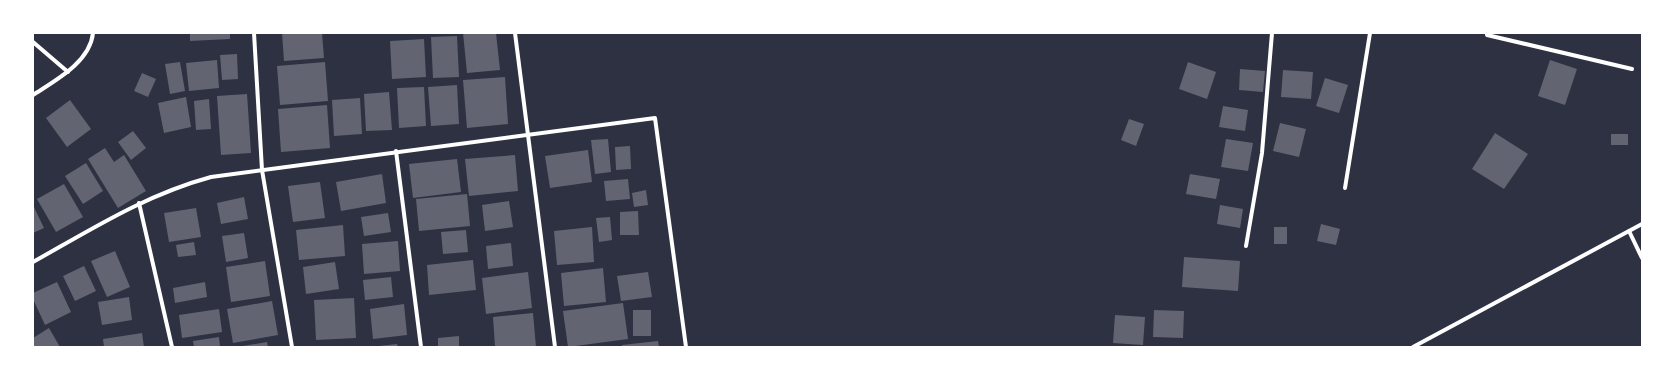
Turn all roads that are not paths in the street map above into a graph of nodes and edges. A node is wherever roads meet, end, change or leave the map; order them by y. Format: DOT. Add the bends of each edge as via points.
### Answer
graph roads {
  1 [pos="93,33"];
  2 [pos="254,33"];
  3 [pos="515,33"];
  4 [pos="1272,33"];
  5 [pos="1370,33"];
  6 [pos="1487,33"];
  7 [pos="33,42"];
  8 [pos="1632,69"];
  9 [pos="68,72"];
  10 [pos="33,94"];
  11 [pos="527,134"];
  12 [pos="396,151"];
  13 [pos="262,170"];
  14 [pos="1345,188"];
  15 [pos="138,203"];
  16 [pos="1642,224"];
  17 [pos="1629,231"];
  18 [pos="1246,246"];
  19 [pos="1642,258"];
  20 [pos="33,262"];
  21 [pos="1426,345"];
  22 [pos="172,347"];
  23 [pos="292,347"];
  24 [pos="421,347"];
  25 [pos="555,347"];
  26 [pos="686,347"];
  27 [pos="1413,347"];
  1 -- 9 [label="street" via="92,44"];
  2 -- 13 [label="street"];
  3 -- 11 [label="street"];
  4 -- 18 [label="street" via="1262,153"];
  5 -- 14 [label="street"];
  6 -- 8 [label="street"];
  7 -- 9 [label="street"];
  9 -- 10 [label="street"];
  11 -- 12 [label="street"];
  11 -- 25 [label="street"];
  11 -- 26 [label="street" via="655,118"];
  12 -- 13 [label="street"];
  12 -- 24 [label="street"];
  13 -- 15 [label="street" via="211,177 179,186"];
  13 -- 23 [label="street"];
  15 -- 20 [label="street"];
  15 -- 22 [label="street"];
  16 -- 17 [label="street"];
  17 -- 19 [label="street"];
  17 -- 21 [label="street"];
  21 -- 27 [label="street"];
}
